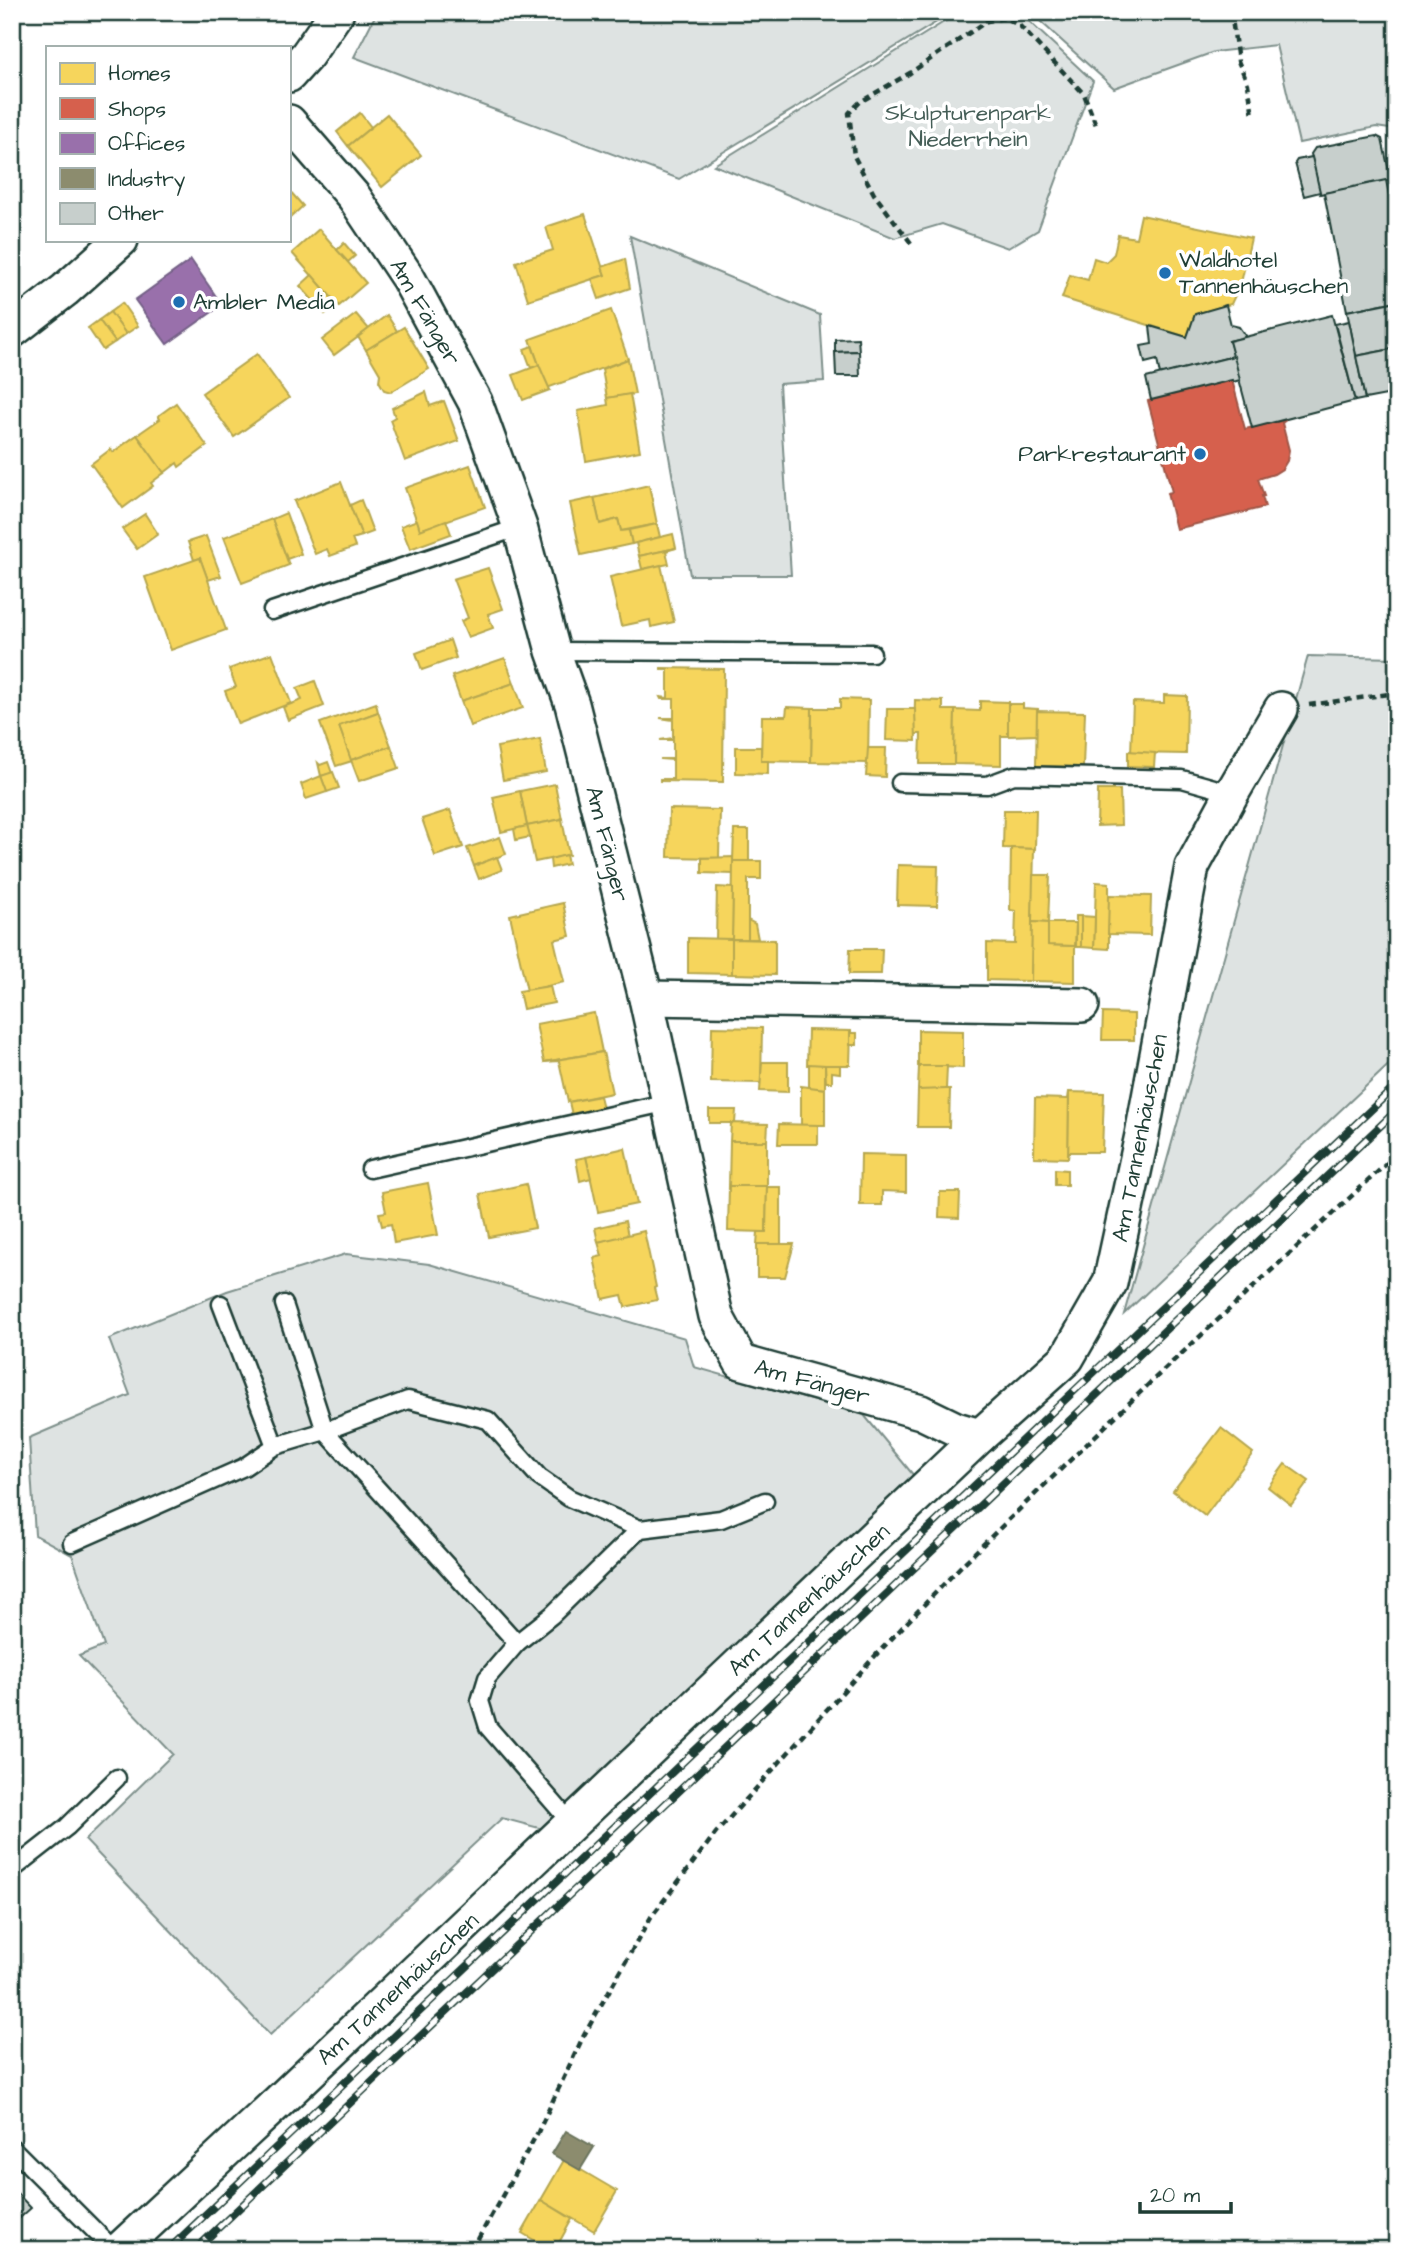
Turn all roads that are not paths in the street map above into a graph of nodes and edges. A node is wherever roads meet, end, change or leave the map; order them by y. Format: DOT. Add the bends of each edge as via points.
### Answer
graph roads {
  1 [pos="337,12"];
  2 [pos="290,74"];
  3 [pos="290,123"];
  4 [pos="119,242"];
  5 [pos="12,331"];
  6 [pos="520,527"];
  7 [pos="272,611"];
  8 [pos="552,650"];
  9 [pos="872,653"];
  10 [pos="1281,709"];
  11 [pos="900,783"];
  12 [pos="1232,793"];
  13 [pos="646,998"];
  14 [pos="1082,1005"];
  15 [pos="669,1102"];
  16 [pos="370,1169"];
  17 [pos="221,1304"];
  18 [pos="284,1304"];
  19 [pos="325,1431"];
  20 [pos="980,1436"];
  21 [pos="275,1446"];
  22 [pos="765,1501"];
  23 [pos="640,1529"];
  24 [pos="72,1543"];
  25 [pos="517,1643"];
  26 [pos="117,1778"];
  27 [pos="572,1824"];
  28 [pos="12,1870"];
  29 [pos="12,2148"];
  30 [pos="117,2250"];
  1 -- 2 [label="street"];
  3 -- 6 [label="street, Am Fänger" via="354,197 408,278 475,402"];
  4 -- 5 [label="street"];
  6 -- 7 [label="lane"];
  6 -- 8 [label="street, Am Fänger"];
  8 -- 9 [label="lane"];
  8 -- 13 [label="street, Am Fänger" via="572,704"];
  10 -- 12 [label="street, Am Tannenhäuschen"];
  11 -- 12 [label="lane" via="986,785 1014,775 1182,779"];
  12 -- 20 [label="street, Am Tannenhäuschen" via="1192,867 1110,1283 1067,1358"];
  13 -- 14 [label="street"];
  13 -- 15 [label="street, Am Fänger"];
  15 -- 16 [label="lane"];
  15 -- 20 [label="street, Am Fänger" via="716,1316 741,1362 920,1412"];
  17 -- 21 [label="lane"];
  18 -- 19 [label="lane"];
  19 -- 21 [label="lane"];
  19 -- 23 [label="lane" via="408,1400 488,1420 539,1477 569,1498"];
  19 -- 25 [label="lane"];
  20 -- 27 [label="street, Am Tannenhäuschen"];
  21 -- 24 [label="lane" via="244,1467"];
  22 -- 23 [label="lane" via="721,1519"];
  23 -- 25 [label="lane"];
  25 -- 27 [label="lane" via="487,1678 480,1701 488,1727"];
  26 -- 28 [label="lane" via="67,1827"];
  27 -- 30 [label="street, Am Tannenhäuschen"];
  29 -- 30 [label="lane"];
}
